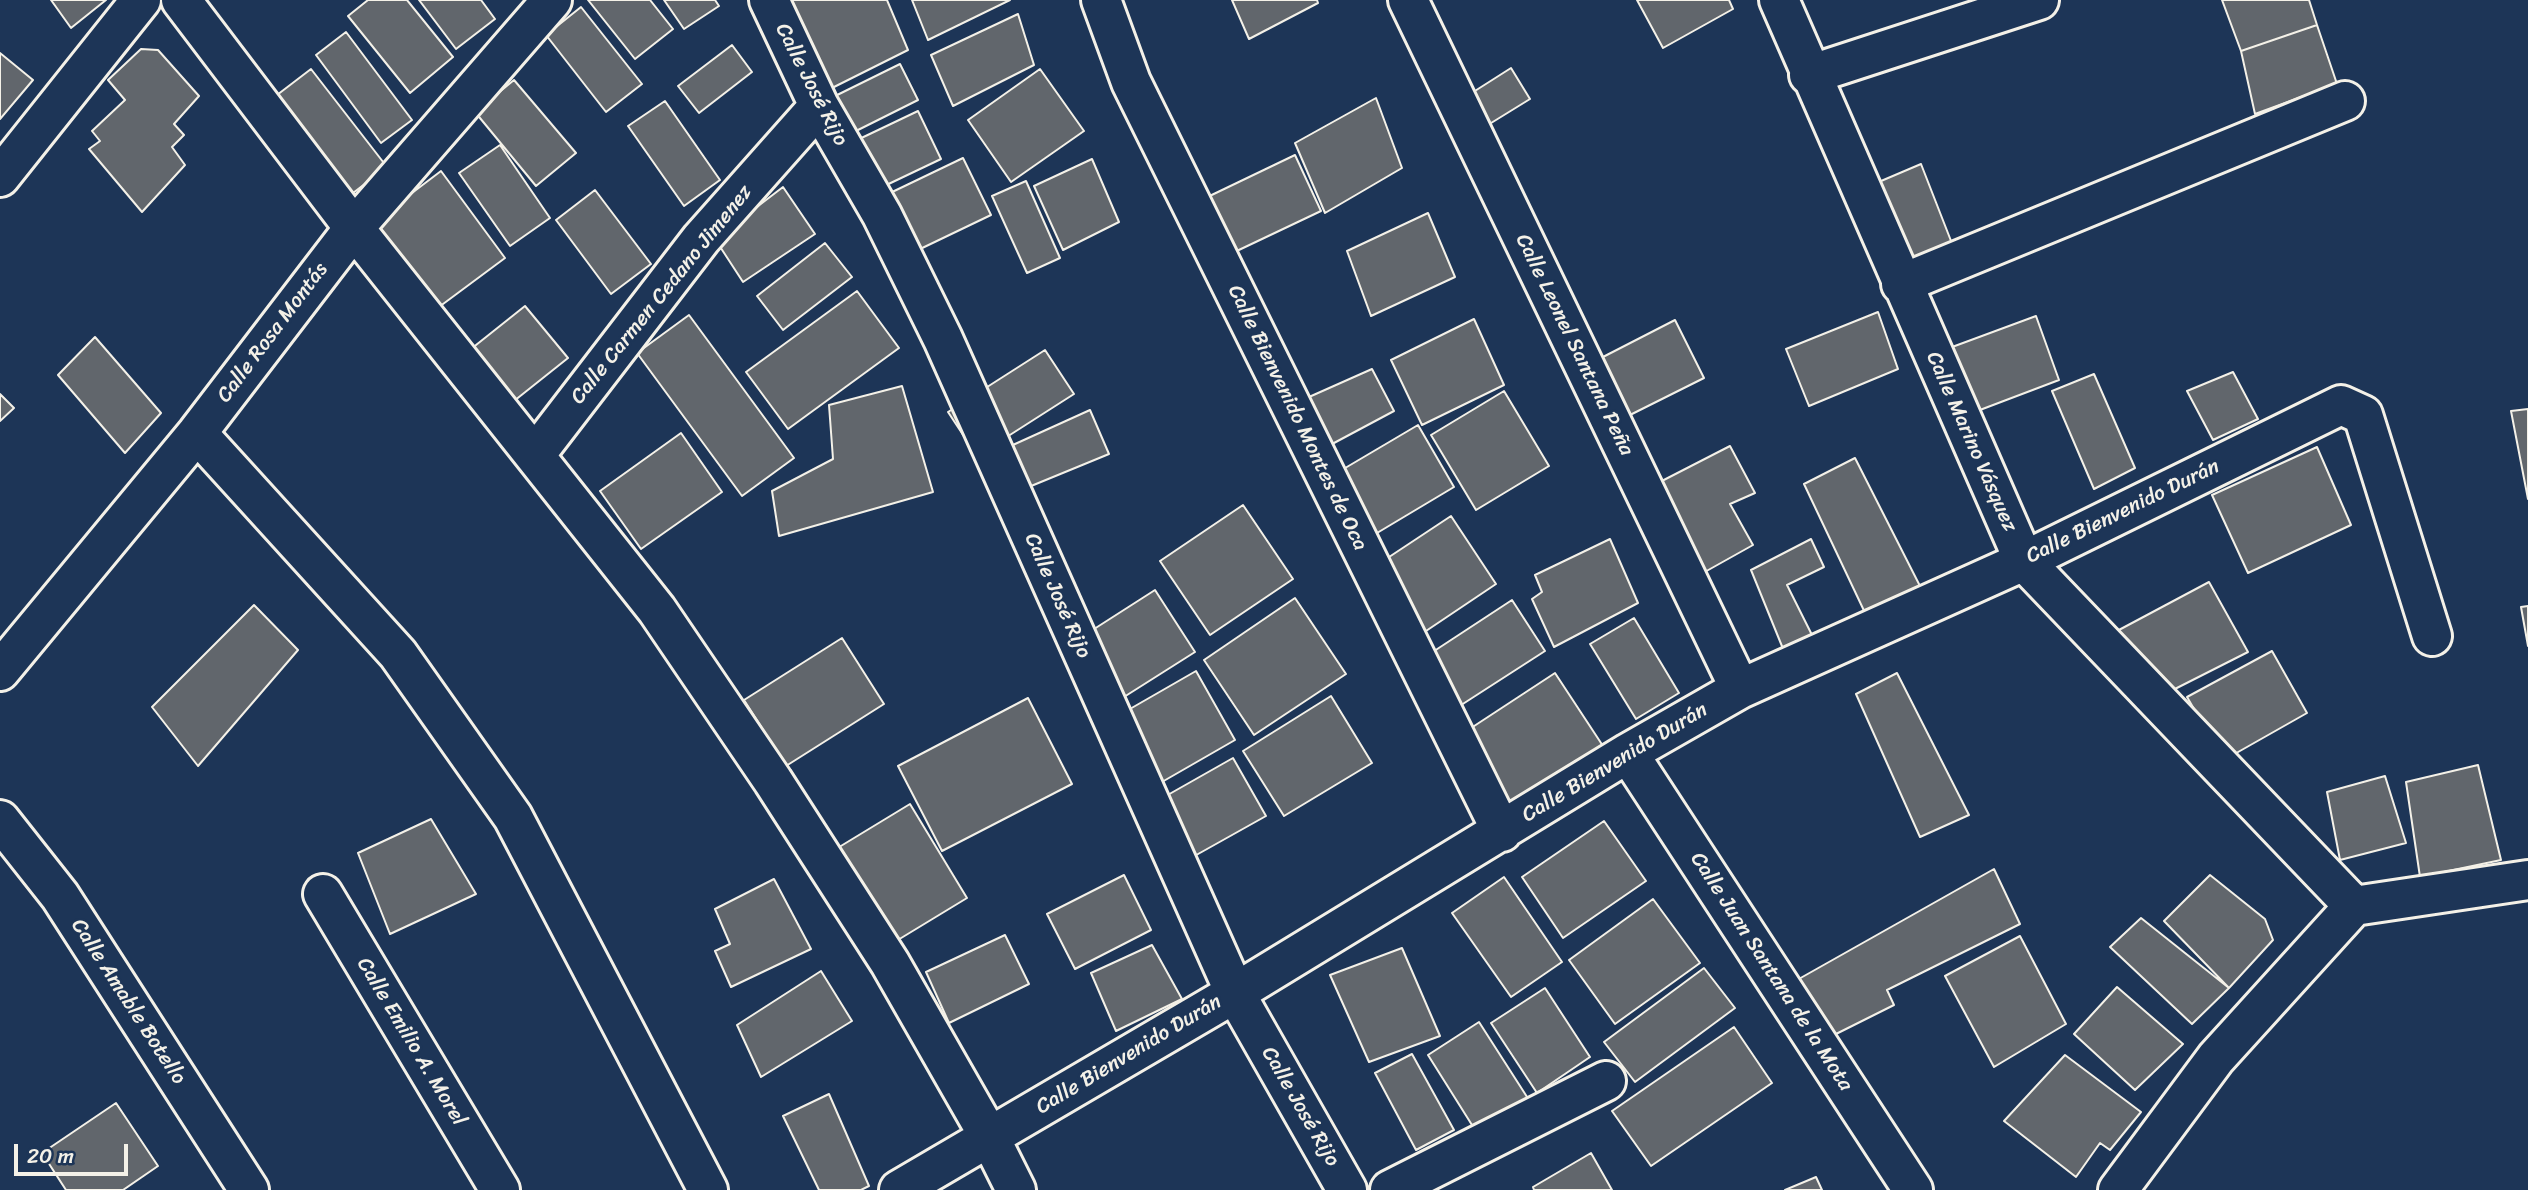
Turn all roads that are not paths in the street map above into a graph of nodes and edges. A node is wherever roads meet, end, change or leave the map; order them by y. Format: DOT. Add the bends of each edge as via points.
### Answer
graph roads {
  1 [pos="141,0"];
  2 [pos="181,0"];
  3 [pos="552,0"];
  4 [pos="769,0"];
  5 [pos="1101,0"];
  6 [pos="1408,0"];
  7 [pos="1779,0"];
  8 [pos="2039,0"];
  9 [pos="1810,75"];
  10 [pos="2345,101"];
  11 [pos="819,106"];
  12 [pos="0,177"];
  13 [pos="354,228"];
  14 [pos="1901,284"];
  15 [pos="197,433"];
  16 [pos="535,455"];
  17 [pos="2024,561"];
  18 [pos="2432,636"];
  19 [pos="0,671"];
  20 [pos="1740,689"];
  21 [pos="1628,753"];
  22 [pos="0,820"];
  23 [pos="1502,832"];
  24 [pos="2528,880"];
  25 [pos="323,894"];
  26 [pos="2354,906"];
  27 [pos="1235,993"];
  28 [pos="1606,1081"];
  29 [pos="990,1138"];
  30 [pos="249,1190"];
  31 [pos="500,1190"];
  32 [pos="708,1190"];
  33 [pos="899,1190"];
  34 [pos="1016,1190"];
  35 [pos="1347,1190"];
  36 [pos="1390,1190"];
  37 [pos="1913,1190"];
  38 [pos="2119,1190"];
  1 -- 12 [label="street"];
  2 -- 13 [label="street"];
  3 -- 13 [label="street, Calle Rosa Montás"];
  4 -- 11 [label="street, Calle José Rijo"];
  5 -- 23 [label="street, Calle Bienvenido Montes de Oca" via="1130,82"];
  6 -- 20 [label="street, Calle Leonel Santana Peña"];
  7 -- 9 [label="street, Calle Marino Vásquez"];
  8 -- 9 [label="street"];
  9 -- 14 [label="street, Calle Marino Vásquez"];
  10 -- 14 [label="street"];
  11 -- 16 [label="street, Calle Carmen Cedano Jimenez" via="701,239"];
  11 -- 27 [label="street, Calle José Rijo" via="882,215 943,339"];
  13 -- 15 [label="street, Calle Rosa Montás"];
  13 -- 16 [label="street"];
  14 -- 17 [label="street, Calle Marino Vásquez"];
  15 -- 19 [label="street, Calle Rosa Montás"];
  15 -- 32 [label="street" via="398,654 513,817"];
  16 -- 29 [label="street" via="657,610 773,781 890,963"];
  17 -- 18 [label="street, Calle Bienvenido Durán" via="2341,405 2363,415"];
  17 -- 20 [label="street, Calle Bienvenido Durán"];
  17 -- 26 [label="street, Calle Marino Vásquez"];
  20 -- 21 [label="street, Calle Bienvenido Durán"];
  21 -- 23 [label="street, Calle Bienvenido Durán"];
  21 -- 37 [label="street, Calle Juan Santana de la Mota"];
  22 -- 30 [label="street, Calle Amable Botello" via="60,896"];
  23 -- 27 [label="street, Calle Bienvenido Durán"];
  24 -- 26 [label="street"];
  25 -- 31 [label="street, Calle Emilio A. Morel"];
  26 -- 38 [label="street" via="2216,1058"];
  27 -- 29 [label="street, Calle Bienvenido Durán"];
  27 -- 35 [label="street, Calle José Rijo"];
  28 -- 36 [label="street"];
  29 -- 33 [label="street, Calle Bienvenido Durán"];
  29 -- 34 [label="street"];
}
